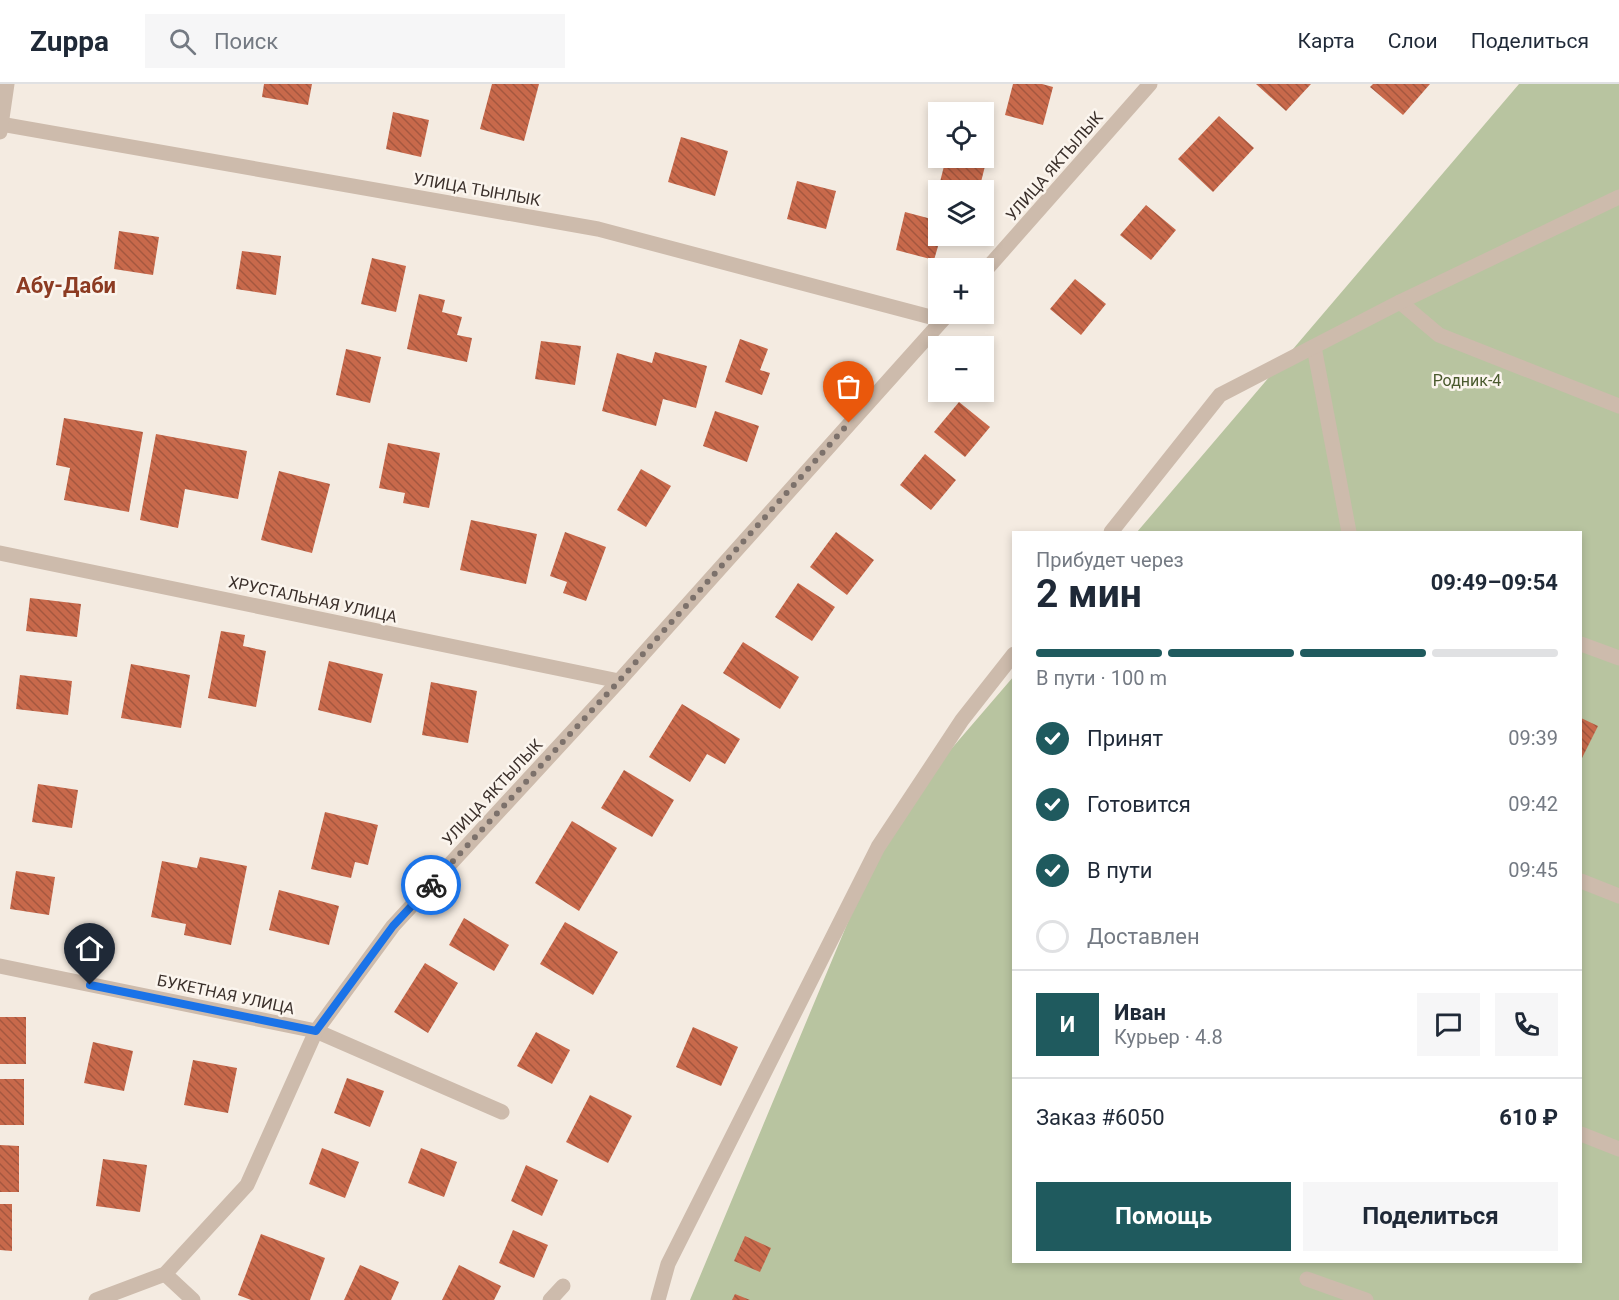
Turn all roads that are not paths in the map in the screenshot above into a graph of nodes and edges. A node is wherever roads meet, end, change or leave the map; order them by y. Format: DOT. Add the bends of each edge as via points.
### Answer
graph roads {
  1 [pos="7,84"];
  2 [pos="1150,84"];
  3 [pos="0,124"];
  4 [pos="0,132"];
  5 [pos="1619,196"];
  6 [pos="994,261"];
  7 [pos="1400,302"];
  8 [pos="928,313"];
  9 [pos="939,324"];
  10 [pos="1314,346"];
  11 [pos="1619,406"];
  12 [pos="1112,531"];
  13 [pos="1348,531"];
  14 [pos="0,553"];
  15 [pos="1582,644"];
  16 [pos="1012,657"];
  17 [pos="1619,658"];
  18 [pos="619,681"];
  19 [pos="1582,881"];
  20 [pos="1619,896"];
  21 [pos="0,966"];
  22 [pos="316,1031"];
  23 [pos="502,1112"];
  24 [pos="1582,1134"];
  25 [pos="1619,1149"];
  26 [pos="165,1274"];
  27 [pos="1306,1279"];
  28 [pos="562,1286"];
  29 [pos="96,1300"];
  30 [pos="194,1300"];
  31 [pos="550,1300"];
  32 [pos="658,1300"];
  33 [pos="1366,1300"];
  1 -- 3 [label="street"];
  2 -- 6 [label="street, УЛИЦА ЯКТЫЛЫК"];
  3 -- 4 [label="street"];
  3 -- 8 [label="street, УЛИЦА ТЫНЛЫК" via="598,229"];
  5 -- 7 [label="street"];
  7 -- 10 [label="street"];
  7 -- 11 [label="street" via="1439,336"];
  9 -- 18 [label="street, УЛИЦА ЯКТЫЛЫК"];
  10 -- 12 [label="street" via="1220,395"];
  10 -- 13 [label="street"];
  14 -- 18 [label="street, ХРУСТАЛЬНАЯ УЛИЦА"];
  15 -- 17 [label="street"];
  16 -- 32 [label="street" via="962,720 878,847 668,1264"];
  18 -- 22 [label="street, УЛИЦА ЯКТЫЛЫК" via="393,926"];
  19 -- 20 [label="street"];
  21 -- 22 [label="street, БУКЕТНАЯ УЛИЦА"];
  22 -- 23 [label="street, БУКЕТНАЯ УЛИЦА"];
  22 -- 26 [label="street, УЛИЦА ЯКТЫЛЫК" via="247,1185"];
  24 -- 25 [label="street"];
  26 -- 29 [label="street, УЛИЦА ЯКТЫЛЫК"];
  26 -- 30 [label="street"];
  27 -- 33 [label="street"];
  28 -- 31 [label="street"];
}
